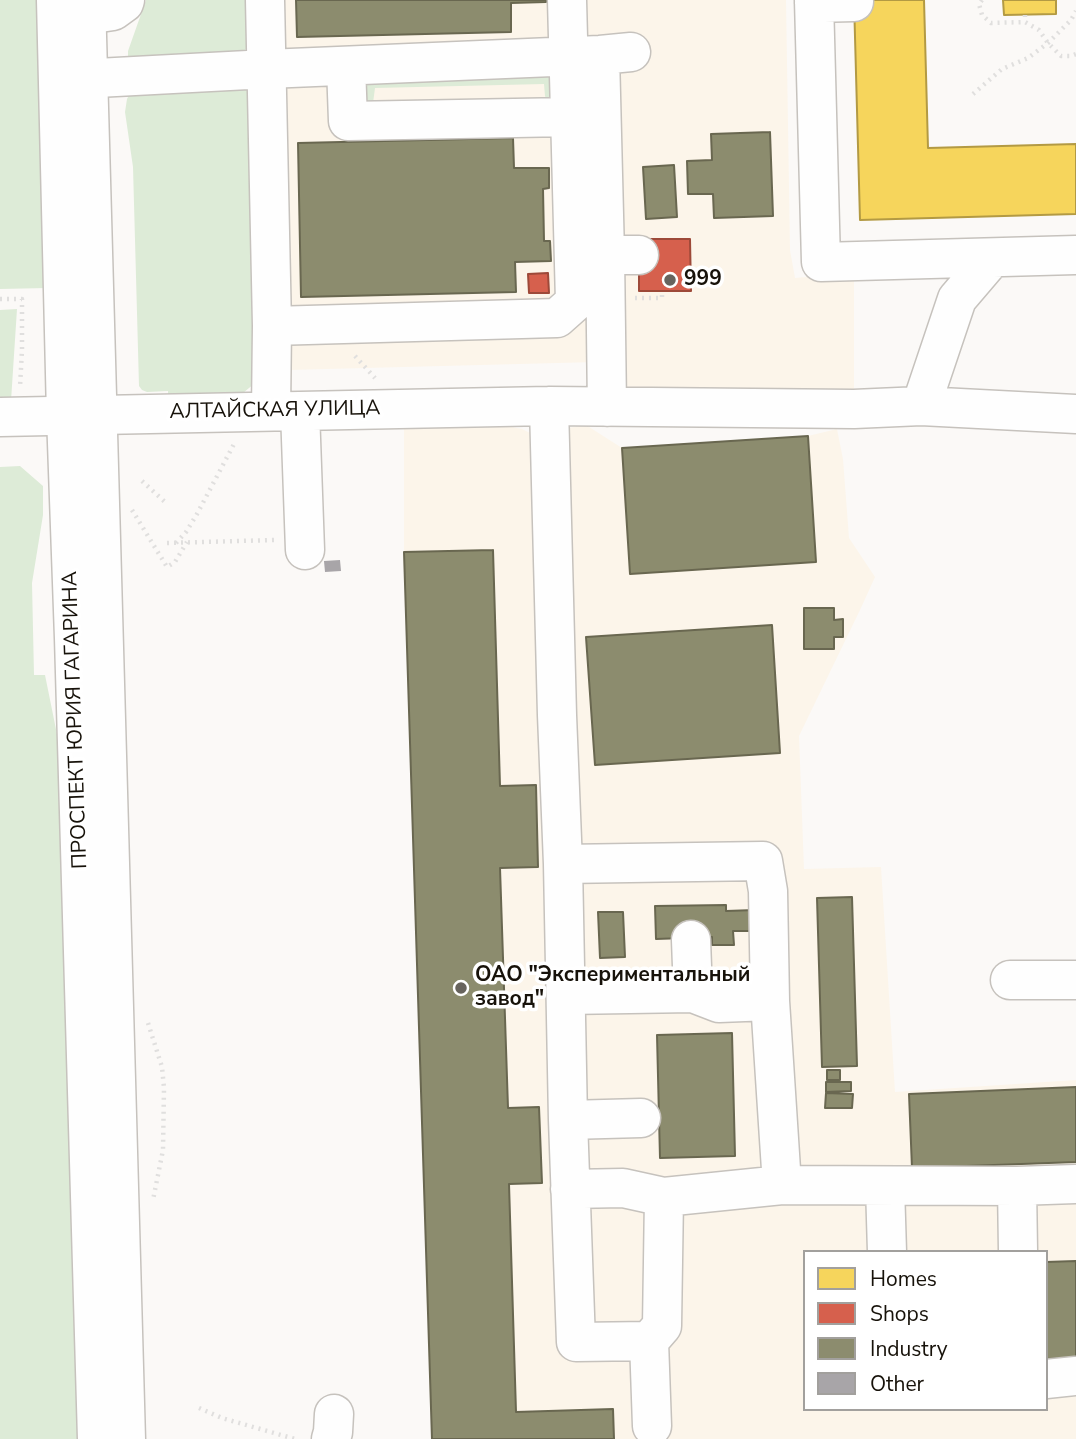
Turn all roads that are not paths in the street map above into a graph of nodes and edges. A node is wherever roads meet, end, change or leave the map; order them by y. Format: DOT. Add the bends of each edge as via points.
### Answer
graph roads {
  1 [pos="125,0"];
  2 [pos="265,0"];
  3 [pos="567,0"];
  4 [pos="814,1"];
  5 [pos="854,2"];
  6 [pos="71,8"];
  7 [pos="600,54"];
  8 [pos="346,65"];
  9 [pos="267,69"];
  10 [pos="73,79"];
  11 [pos="570,117"];
  12 [pos="1076,256"];
  13 [pos="992,258"];
  14 [pos="272,326"];
  15 [pos="10,402"];
  16 [pos="550,406"];
  17 [pos="921,406"];
  18 [pos="607,407"];
  19 [pos="274,411"];
  20 [pos="1076,414"];
  21 [pos="82,415"];
  22 [pos="305,545"];
  23 [pos="564,863"];
  24 [pos="691,940"];
  25 [pos="1010,980"];
  26 [pos="1076,980"];
  27 [pos="693,993"];
  28 [pos="566,995"];
  29 [pos="769,1001"];
  30 [pos="641,1118"];
  31 [pos="568,1120"];
  32 [pos="1076,1184"];
  33 [pos="782,1185"];
  34 [pos="885,1186"];
  35 [pos="1017,1186"];
  36 [pos="570,1189"];
  37 [pos="664,1197"];
  38 [pos="887,1250"];
  39 [pos="1018,1250"];
  40 [pos="649,1341"];
  41 [pos="1076,1376"];
  42 [pos="1048,1378"];
  43 [pos="652,1426"];
  44 [pos="97,1439"];
  45 [pos="126,1439"];
  1 -- 6 [label="main road" via="113,11"];
  2 -- 9 [label="main road"];
  3 -- 7 [label="main road"];
  4 -- 5 [label="main road"];
  4 -- 13 [label="main road" via="821,262"];
  6 -- 10 [label="main road, ПРОСПЕКТ ЮРИЯ ГАГАРИНА"];
  7 -- 8 [label="main road"];
  7 -- 11 [label="main road"];
  7 -- 18 [label="main road" via="622,255"];
  8 -- 9 [label="main road"];
  8 -- 11 [label="main road" via="348,121"];
  9 -- 10 [label="main road"];
  9 -- 14 [label="main road"];
  10 -- 21 [label="main road, ПРОСПЕКТ ЮРИЯ ГАГАРИНА"];
  11 -- 14 [label="main road" via="575,302 557,318"];
  12 -- 13 [label="main road"];
  13 -- 17 [label="main road" via="957,299"];
  14 -- 19 [label="main road"];
  15 -- 21 [label="main road, АЛТАЙСКАЯ УЛИЦА"];
  16 -- 18 [label="main road, АЛТАЙСКАЯ УЛИЦА"];
  16 -- 19 [label="main road, АЛТАЙСКАЯ УЛИЦА"];
  16 -- 23 [label="main road"];
  17 -- 18 [label="main road, АЛТАЙСКАЯ УЛИЦА"];
  17 -- 20 [label="main road, АЛТАЙСКАЯ УЛИЦА"];
  19 -- 21 [label="main road, АЛТАЙСКАЯ УЛИЦА"];
  19 -- 22 [label="main road"];
  21 -- 44 [label="main road, ПРОСПЕКТ ЮРИЯ ГАГАРИНА" via="71,542"];
  21 -- 45 [label="main road, ПРОСПЕКТ ЮРИЯ ГАГАРИНА"];
  23 -- 28 [label="main road"];
  23 -- 29 [label="main road" via="763,861 768,891"];
  24 -- 27 [label="main road"];
  25 -- 26 [label="main road"];
  27 -- 28 [label="main road"];
  27 -- 29 [label="main road" via="719,1003"];
  28 -- 31 [label="main road"];
  29 -- 33 [label="main road"];
  30 -- 31 [label="main road"];
  31 -- 36 [label="main road"];
  32 -- 35 [label="main road"];
  33 -- 34 [label="main road"];
  33 -- 37 [label="main road"];
  34 -- 35 [label="main road"];
  34 -- 38 [label="main road"];
  35 -- 39 [label="main road"];
  36 -- 37 [label="main road" via="622,1188"];
  36 -- 40 [label="main road" via="576,1342"];
  37 -- 40 [label="main road" via="662,1326"];
  40 -- 43 [label="main road"];
  41 -- 42 [label="main road"];
}
